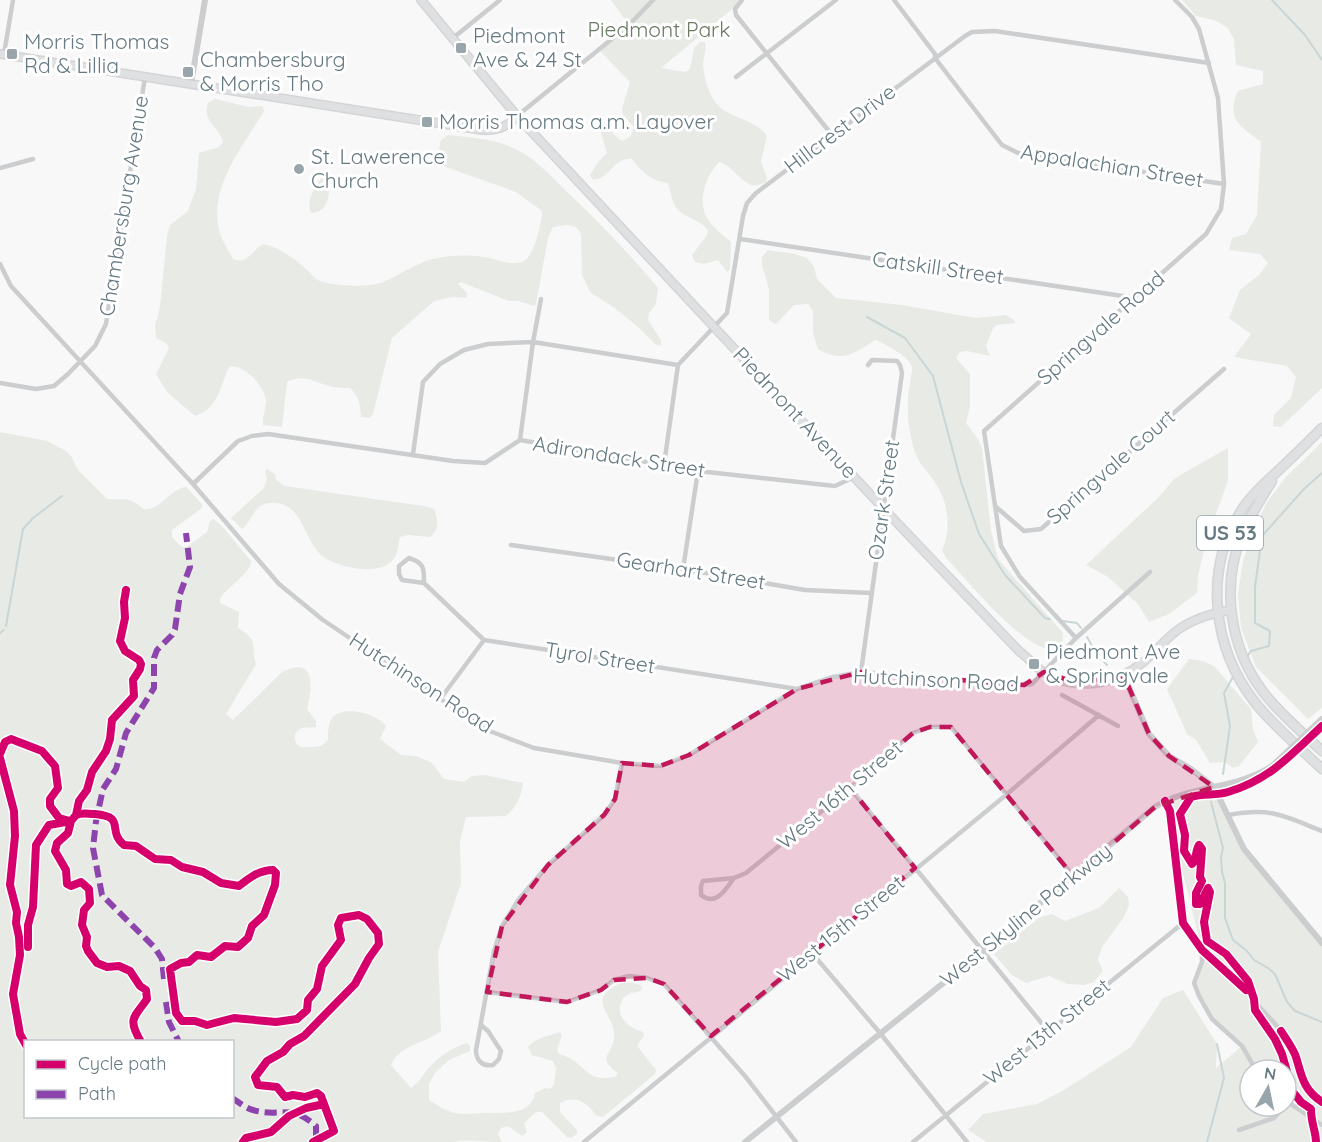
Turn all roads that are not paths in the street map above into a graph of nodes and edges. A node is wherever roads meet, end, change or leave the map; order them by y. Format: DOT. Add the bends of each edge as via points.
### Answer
graph roads {
  1 [pos="13,0"];
  2 [pos="205,0"];
  3 [pos="421,0"];
  4 [pos="500,0"];
  5 [pos="653,0"];
  6 [pos="742,0"];
  7 [pos="836,0"];
  8 [pos="894,0"];
  9 [pos="1175,0"];
  10 [pos="453,38"];
  11 [pos="2,54"];
  12 [pos="766,54"];
  13 [pos="935,58"];
  14 [pos="1209,63"];
  15 [pos="145,77"];
  16 [pos="736,77"];
  17 [pos="191,84"];
  18 [pos="517,116"];
  19 [pos="832,135"];
  20 [pos="33,159"];
  21 [pos="0,168"];
  22 [pos="1224,184"];
  23 [pos="740,239"];
  24 [pos="0,264"];
  25 [pos="1136,298"];
  26 [pos="541,299"];
  27 [pos="714,326"];
  28 [pos="533,342"];
  29 [pos="80,362"];
  30 [pos="678,365"];
  31 [pos="868,365"];
  32 [pos="1224,369"];
  33 [pos="0,383"];
  34 [pos="1322,428"];
  35 [pos="520,440"];
  36 [pos="413,454"];
  37 [pos="664,465"];
  38 [pos="1279,470"];
  39 [pos="698,471"];
  40 [pos="854,477"];
  41 [pos="194,484"];
  42 [pos="995,506"];
  43 [pos="883,508"];
  44 [pos="512,545"];
  45 [pos="683,569"];
  46 [pos="1150,572"];
  47 [pos="424,583"];
  48 [pos="871,593"];
  49 [pos="1231,610"];
  50 [pos="1217,612"];
  51 [pos="1076,638"];
  52 [pos="484,640"];
  53 [pos="861,672"];
  54 [pos="1044,672"];
  55 [pos="1124,676"];
  56 [pos="797,689"];
  57 [pos="1062,695"];
  58 [pos="441,698"];
  59 [pos="1099,715"];
  60 [pos="1322,719"];
  61 [pos="1118,726"];
  62 [pos="1322,751"];
  63 [pos="622,763"];
  64 [pos="1322,769"];
  65 [pos="1214,787"];
  66 [pos="850,788"];
  67 [pos="1006,795"];
  68 [pos="1165,801"];
  69 [pos="1229,815"];
  70 [pos="1322,831"];
  71 [pos="915,868"];
  72 [pos="1074,877"];
  73 [pos="734,878"];
  74 [pos="1183,923"];
  75 [pos="1322,943"];
  76 [pos="1202,950"];
  77 [pos="812,952"];
  78 [pos="982,952"];
  79 [pos="487,992"];
  80 [pos="482,1026"];
  81 [pos="1048,1031"];
  82 [pos="880,1033"];
  83 [pos="711,1036"];
  84 [pos="1249,1058"];
  85 [pos="1322,1102"];
  86 [pos="1298,1110"];
  87 [pos="945,1115"];
  88 [pos="776,1117"];
  89 [pos="1274,1118"];
  90 [pos="1322,1125"];
  91 [pos="1239,1130"];
  92 [pos="584,1142"];
  93 [pos="745,1142"];
  94 [pos="796,1142"];
  95 [pos="913,1142"];
  96 [pos="967,1142"];
  1 -- 11 [label="street"];
  2 -- 17 [label="street"];
  3 -- 10 [label="main road, Piedmont Avenue"];
  4 -- 10 [label="street"];
  5 -- 18 [label="street" via="629,25"];
  6 -- 12 [label="street" via="735,9 736,15"];
  7 -- 12 [label="street"];
  8 -- 13 [label="street"];
  9 -- 14 [label="street, Springvale Road" via="1196,23"];
  10 -- 18 [label="main road, Piedmont Avenue"];
  11 -- 15 [label="main road"];
  12 -- 16 [label="street"];
  12 -- 19 [label="street"];
  13 -- 14 [label="street, Hillcrest Drive" via="972,32 984,30"];
  13 -- 19 [label="street, Hillcrest Drive"];
  13 -- 22 [label="street, Appalachian Street" via="1002,145 1017,153"];
  14 -- 22 [label="street, Springvale Road" via="1218,98"];
  15 -- 17 [label="main road"];
  15 -- 29 [label="street, Chambersburg Avenue" via="106,324 95,346"];
  17 -- 18 [label="main road" via="482,130 503,127"];
  18 -- 27 [label="main road, Piedmont Avenue"];
  19 -- 23 [label="street, Hillcrest Drive" via="747,203"];
  20 -- 21 [label="street"];
  22 -- 25 [label="street, Springvale Road" via="1221,209 1206,234"];
  23 -- 25 [label="street, Catskill Street"];
  23 -- 27 [label="street, Hillcrest Drive" via="727,313"];
  24 -- 29 [label="street, Hutchinson Road" via="11,286"];
  25 -- 42 [label="street, Springvale Road" via="984,430"];
  26 -- 28 [label="street"];
  27 -- 30 [label="street, Hillcrest Drive"];
  27 -- 40 [label="main road, Piedmont Avenue"];
  28 -- 30 [label="street"];
  28 -- 35 [label="street"];
  28 -- 36 [label="street" via="488,344 464,350 440,364 423,382"];
  29 -- 33 [label="street, Chambersburg Avenue" via="47,389"];
  29 -- 41 [label="street, Hutchinson Road"];
  30 -- 37 [label="street"];
  31 -- 43 [label="street, Ozark Street" via="872,360 897,361 902,373"];
  32 -- 42 [label="street, Springvale Court" via="1041,530 1024,531"];
  34 -- 38 [label="highway, US 53"];
  35 -- 36 [label="street, Adirondack Street" via="485,463"];
  35 -- 37 [label="street, Adirondack Street"];
  36 -- 41 [label="street, Adirondack Street" via="268,434 252,436 238,441"];
  37 -- 39 [label="street, Adirondack Street"];
  38 -- 49 [label="highway, US 53" via="1240,539 1233,566"];
  38 -- 50 [label="highway, US 53" via="1253,494 1233,525 1220,563"];
  39 -- 40 [label="street, Adirondack Street" via="836,486"];
  39 -- 45 [label="street"];
  40 -- 43 [label="main road, Piedmont Avenue"];
  41 -- 58 [label="street, Hutchinson Road" via="279,584 322,620"];
  42 -- 51 [label="street, Springvale Road" via="1001,546 1020,577"];
  43 -- 48 [label="street, Ozark Street"];
  43 -- 54 [label="main road, Piedmont Avenue" via="1019,651"];
  44 -- 45 [label="street, Gearhart Street"];
  45 -- 48 [label="street, Gearhart Street" via="805,590"];
  46 -- 51 [label="street, Hutchinson Road"];
  47 -- 47 [label="street" via="424,569 418,561 409,558 399,566 402,580"];
  47 -- 52 [label="street"];
  48 -- 53 [label="street, Ozark Street"];
  49 -- 50 [label="main road, Piedmont Avenue"];
  49 -- 62 [label="highway, US 53" via="1245,660 1264,694"];
  50 -- 55 [label="main road, Piedmont Avenue" via="1180,628"];
  50 -- 64 [label="highway, US 53" via="1225,647 1245,689 1268,718"];
  51 -- 54 [label="street, Hutchinson Road"];
  52 -- 56 [label="street, Tyrol Street"];
  52 -- 58 [label="street"];
  53 -- 54 [label="street, Hutchinson Road" via="1024,685 1032,684"];
  53 -- 56 [label="street, Hutchinson Road"];
  54 -- 55 [label="main road, Piedmont Avenue" via="1077,683"];
  55 -- 65 [label="street" via="1149,734 1169,756"];
  56 -- 63 [label="street, Hutchinson Road" via="689,755 660,766"];
  57 -- 59 [label="street"];
  58 -- 63 [label="street, Hutchinson Road" via="487,730 534,748"];
  59 -- 61 [label="street"];
  59 -- 67 [label="street, West 15th Street"];
  60 -- 65 [label="street, West Skyline Parkway, bridge" via="1257,776"];
  63 -- 79 [label="street" via="615,799 604,815 548,865 502,926"];
  65 -- 68 [label="street, West Skyline Parkway"];
  65 -- 69 [label="street"];
  66 -- 67 [label="street, West 16th Street" via="913,733 930,727 951,727"];
  66 -- 71 [label="street"];
  66 -- 73 [label="street, West 16th Street" via="746,873"];
  67 -- 71 [label="street, West 15th Street"];
  67 -- 72 [label="street"];
  68 -- 72 [label="street, West Skyline Parkway"];
  68 -- 74 [label="street" via="1170,811"];
  69 -- 70 [label="street" via="1271,812"];
  69 -- 75 [label="street" via="1244,849"];
  71 -- 77 [label="street, West 15th Street"];
  71 -- 78 [label="street"];
  72 -- 78 [label="street, West Skyline Parkway"];
  73 -- 73 [label="street, West 16th Street" via="712,900 701,895 703,881"];
  74 -- 76 [label="street"];
  74 -- 81 [label="street, West 13th Street"];
  76 -- 84 [label="street" via="1194,983 1199,996 1212,1019 1242,1046"];
  76 -- 85 [label="street" via="1229,973 1277,1026 1295,1055 1300,1077 1312,1096"];
  77 -- 82 [label="street"];
  77 -- 83 [label="street, West 15th Street"];
  78 -- 81 [label="street"];
  78 -- 82 [label="street, West Skyline Parkway"];
  79 -- 80 [label="street"];
  79 -- 83 [label="street" via="567,1002 601,990 614,980 629,976 647,978 664,984"];
  80 -- 80 [label="street" via="476,1056 489,1066 497,1063 501,1051"];
  81 -- 87 [label="street, West 13th Street"];
  82 -- 87 [label="street"];
  82 -- 88 [label="street, West Skyline Parkway"];
  83 -- 88 [label="street"];
  83 -- 92 [label="street, West 15th Street"];
  86 -- 90 [label="street"];
  87 -- 95 [label="street, West 13th Street"];
  87 -- 96 [label="street"];
  88 -- 93 [label="street, West Skyline Parkway"];
  88 -- 94 [label="street"];
  89 -- 91 [label="street"];
}
